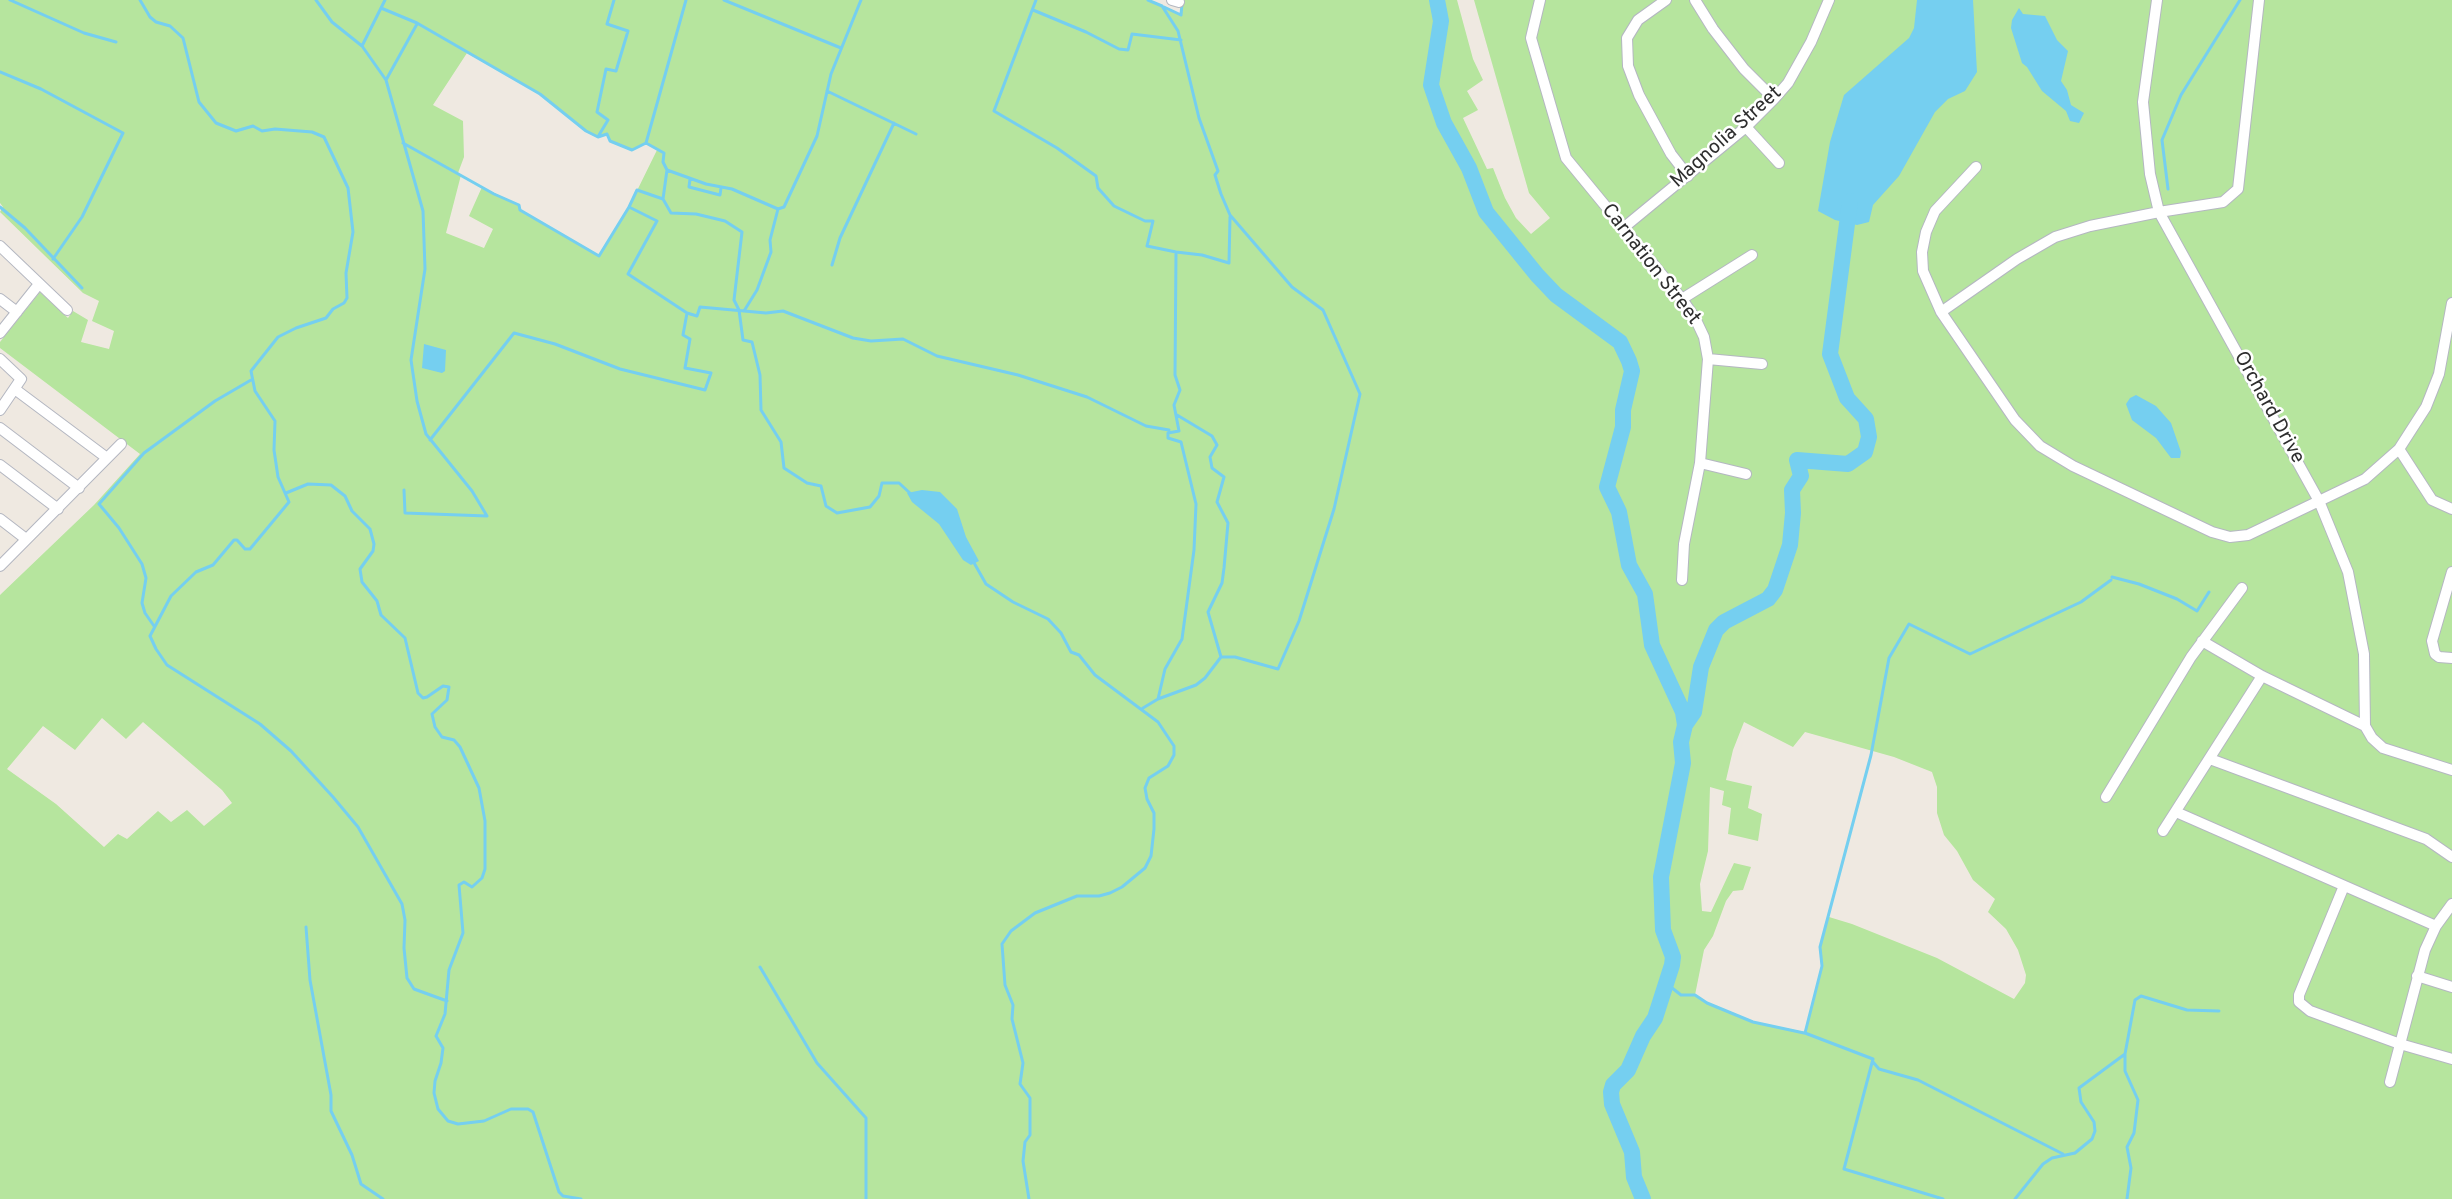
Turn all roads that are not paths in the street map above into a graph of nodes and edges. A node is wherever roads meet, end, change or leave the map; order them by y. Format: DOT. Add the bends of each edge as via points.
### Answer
graph roads {
  1 [pos="1540,0"];
  2 [pos="1666,0"];
  3 [pos="1695,0"];
  4 [pos="1829,0"];
  5 [pos="2157,0"];
  6 [pos="2259,0"];
  7 [pos="1774,99"];
  8 [pos="1746,127"];
  9 [pos="1779,163"];
  10 [pos="1976,167"];
  11 [pos="1688,176"];
  12 [pos="2159,212"];
  13 [pos="1622,229"];
  14 [pos="0,246"];
  15 [pos="1752,255"];
  16 [pos="39,284"];
  17 [pos="0,299"];
  18 [pos="1682,299"];
  19 [pos="2452,303"];
  20 [pos="67,310"];
  21 [pos="17,312"];
  22 [pos="1941,312"];
  23 [pos="0,333"];
  24 [pos="0,359"];
  25 [pos="1708,359"];
  26 [pos="1762,364"];
  27 [pos="16,390"];
  28 [pos="0,410"];
  29 [pos="0,428"];
  30 [pos="121,444"];
  31 [pos="2399,449"];
  32 [pos="107,458"];
  33 [pos="1700,464"];
  34 [pos="0,465"];
  35 [pos="1746,474"];
  36 [pos="79,488"];
  37 [pos="2319,501"];
  38 [pos="58,509"];
  39 [pos="2452,509"];
  40 [pos="0,519"];
  41 [pos="26,539"];
  42 [pos="0,567"];
  43 [pos="2452,572"];
  44 [pos="1682,580"];
  45 [pos="2242,588"];
  46 [pos="2202,641"];
  47 [pos="2452,658"];
  48 [pos="2262,675"];
  49 [pos="2365,726"];
  50 [pos="2210,759"];
  51 [pos="2452,770"];
  52 [pos="2106,797"];
  53 [pos="2176,812"];
  54 [pos="2163,831"];
  55 [pos="2452,857"];
  56 [pos="2344,886"];
  57 [pos="2452,904"];
  58 [pos="2436,926"];
  59 [pos="2417,976"];
  60 [pos="2452,987"];
  61 [pos="2400,1044"];
  62 [pos="2452,1059"];
  63 [pos="2390,1082"];
  1 -- 13 [label="street, Carnation Street" via="1531,38 1566,158"];
  2 -- 11 [label="street" via="1638,20 1627,38 1628,66 1671,154"];
  3 -- 7 [label="street" via="1744,69"];
  4 -- 7 [label="street, Magnolia Street" via="1811,42 1788,83"];
  5 -- 12 [label="street, Orchard Drive" via="2143,102 2150,174"];
  6 -- 12 [label="street" via="2238,189 2223,202"];
  7 -- 8 [label="street, Magnolia Street"];
  8 -- 9 [label="street"];
  8 -- 11 [label="street, Magnolia Street"];
  10 -- 22 [label="street" via="1935,211 1926,232 1923,271"];
  11 -- 13 [label="street, Magnolia Street"];
  12 -- 22 [label="street" via="2055,237"];
  12 -- 37 [label="street, Orchard Drive"];
  13 -- 18 [label="street, Carnation Street"];
  14 -- 16 [label="street"];
  15 -- 18 [label="street"];
  16 -- 20 [label="street"];
  16 -- 21 [label="street"];
  17 -- 21 [label="street"];
  18 -- 25 [label="street, Carnation Street" via="1704,337"];
  19 -- 31 [label="street" via="2439,374 2426,407"];
  21 -- 23 [label="street"];
  22 -- 37 [label="street" via="2015,420 2040,446 2073,466 2230,537 2248,535"];
  24 -- 27 [label="street" via="21,377"];
  25 -- 26 [label="street"];
  25 -- 33 [label="street, Carnation Street"];
  27 -- 28 [label="street"];
  27 -- 32 [label="street"];
  29 -- 36 [label="street"];
  30 -- 32 [label="street"];
  31 -- 37 [label="street" via="2365,479"];
  31 -- 39 [label="street" via="2432,500"];
  32 -- 36 [label="street"];
  33 -- 35 [label="street"];
  33 -- 44 [label="street, Carnation Street" via="1684,544"];
  34 -- 38 [label="street"];
  36 -- 38 [label="street"];
  37 -- 49 [label="street, Orchard Drive" via="2350,583 2364,654"];
  38 -- 41 [label="street"];
  40 -- 41 [label="street"];
  41 -- 42 [label="street"];
  43 -- 47 [label="street" via="2432,641 2435,654"];
  45 -- 46 [label="street"];
  46 -- 48 [label="street"];
  46 -- 52 [label="street"];
  48 -- 49 [label="street"];
  48 -- 50 [label="street"];
  49 -- 51 [label="street" via="2383,748"];
  50 -- 53 [label="street"];
  50 -- 55 [label="street" via="2426,839"];
  53 -- 54 [label="street"];
  53 -- 56 [label="street"];
  56 -- 58 [label="street"];
  56 -- 61 [label="street" via="2299,1002 2310,1011"];
  57 -- 58 [label="street"];
  58 -- 59 [label="street"];
  59 -- 60 [label="street"];
  59 -- 61 [label="street"];
  61 -- 62 [label="street"];
  61 -- 63 [label="street"];
}
